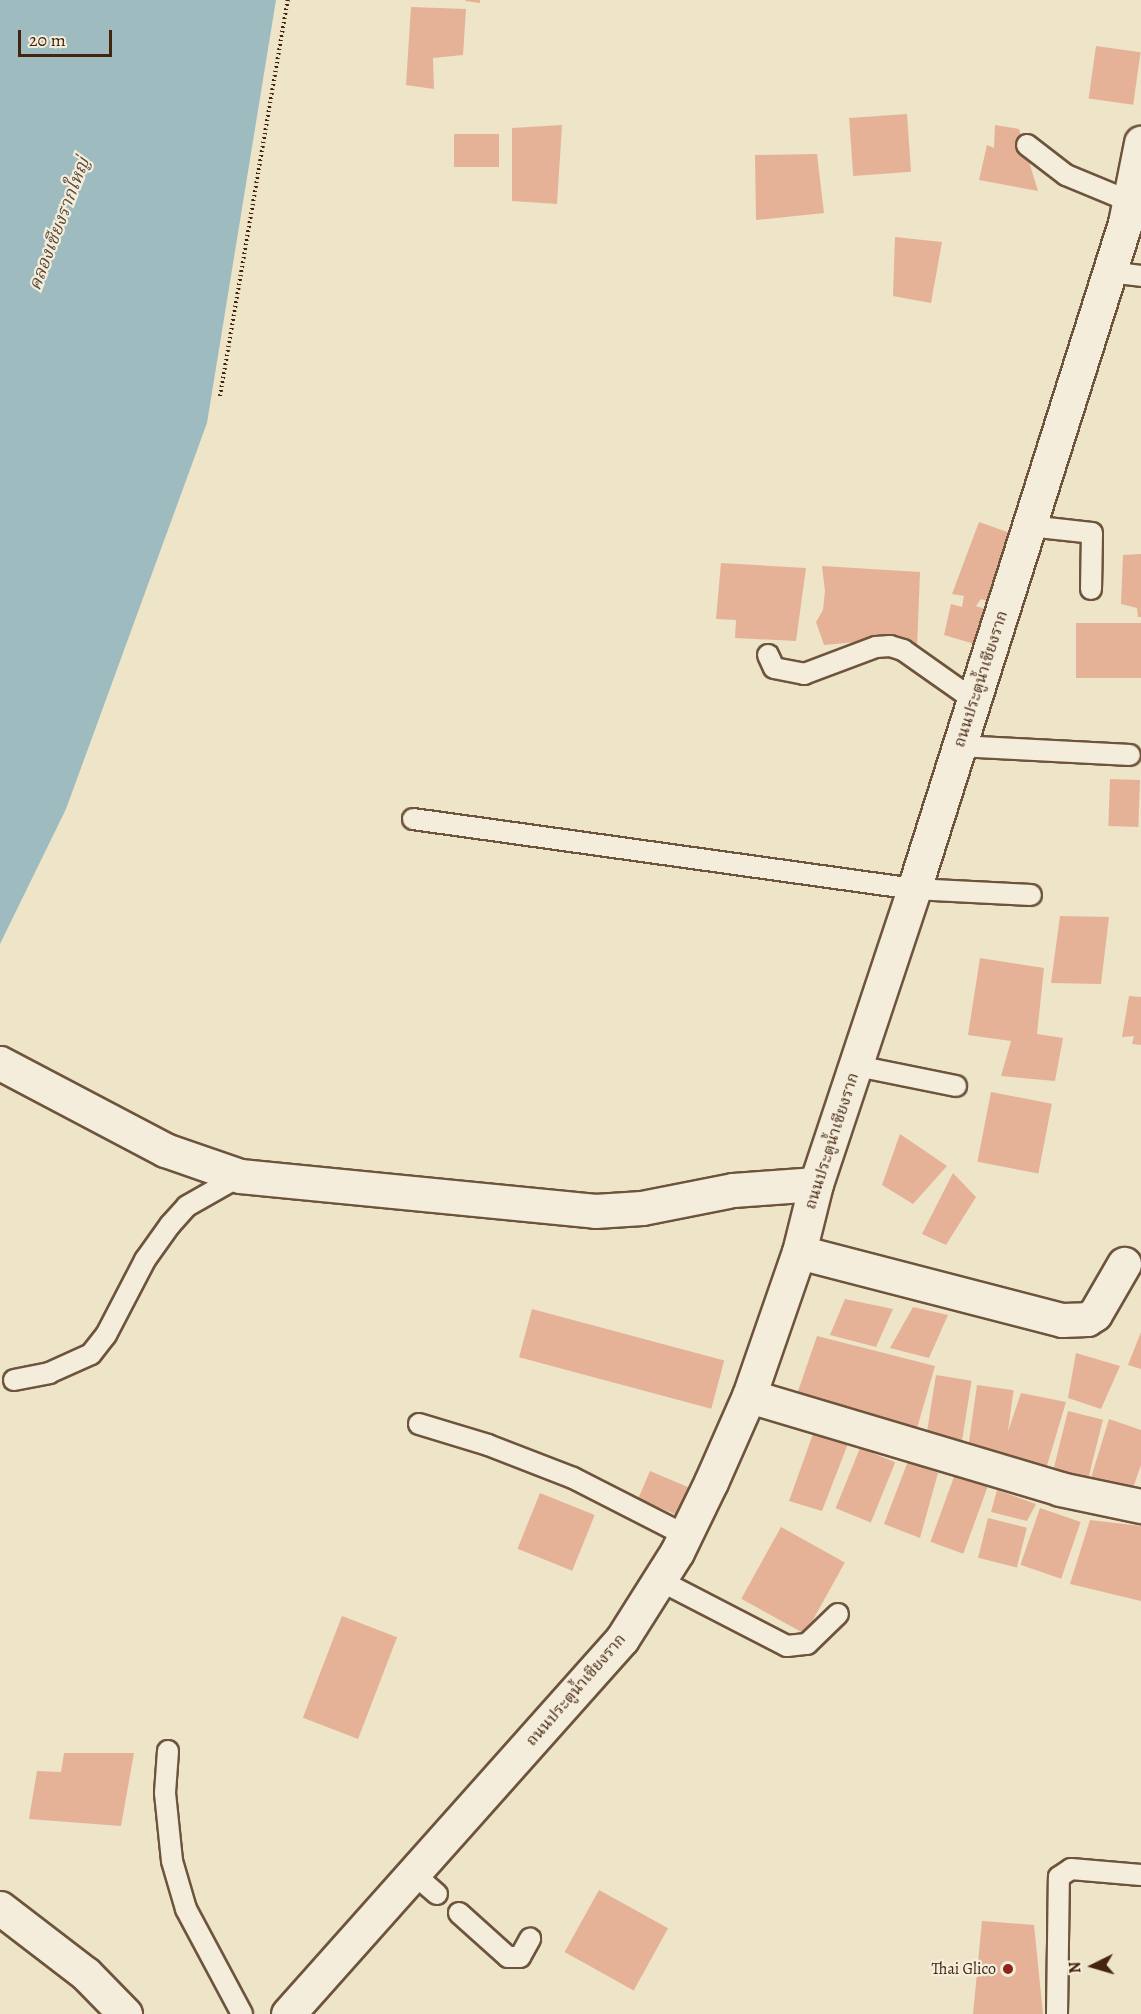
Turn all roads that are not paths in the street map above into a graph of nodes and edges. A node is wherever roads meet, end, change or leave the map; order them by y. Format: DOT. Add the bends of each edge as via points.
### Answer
graph roads {
  1 [pos="1141,143"];
  2 [pos="1027,145"];
  3 [pos="1130,201"];
  4 [pos="1125,274"];
  5 [pos="1029,526"];
  6 [pos="1090,589"];
  7 [pos="768,655"];
  8 [pos="974,700"];
  9 [pos="959,746"];
  10 [pos="1130,755"];
  11 [pos="413,819"];
  12 [pos="914,889"];
  13 [pos="1031,895"];
  14 [pos="0,1063"];
  15 [pos="857,1066"];
  16 [pos="956,1086"];
  17 [pos="240,1176"];
  18 [pos="816,1184"];
  19 [pos="799,1252"];
  20 [pos="1124,1264"];
  21 [pos="14,1380"];
  22 [pos="749,1396"];
  23 [pos="419,1424"];
  24 [pos="1141,1506"];
  25 [pos="685,1535"];
  26 [pos="659,1580"];
  27 [pos="838,1614"];
  28 [pos="168,1750"];
  29 [pos="1141,1875"];
  30 [pos="0,1908"];
  31 [pos="459,1913"];
  32 [pos="530,1939"];
  33 [pos="125,2014"];
  34 [pos="242,2014"];
  35 [pos="288,2014"];
  36 [pos="1057,2014"];
  1 -- 3 [label="street, ถนนประตูน้ำเชียงราก"];
  2 -- 3 [label="lane" via="1066,175"];
  3 -- 4 [label="street, ถนนประตูน้ำเชียงราก"];
  4 -- 5 [label="street, ถนนประตูน้ำเชียงราก"];
  5 -- 6 [label="lane" via="1092,533"];
  5 -- 8 [label="street, ถนนประตูน้ำเชียงราก"];
  7 -- 8 [label="lane" via="774,668 804,674 876,647 890,646 903,650"];
  8 -- 9 [label="street, ถนนประตูน้ำเชียงราก"];
  9 -- 10 [label="lane"];
  9 -- 12 [label="street, ถนนประตูน้ำเชียงราก"];
  11 -- 12 [label="lane"];
  12 -- 13 [label="lane"];
  12 -- 15 [label="street, ถนนประตูน้ำเชียงราก"];
  14 -- 17 [label="street" via="165,1150"];
  15 -- 16 [label="lane"];
  15 -- 18 [label="street, ถนนประตูน้ำเชียงราก"];
  17 -- 18 [label="street" via="595,1211 642,1208 733,1190"];
  17 -- 21 [label="lane" via="187,1206 170,1225 145,1260 121,1311 91,1354 61,1369"];
  18 -- 19 [label="street, ถนนประตูน้ำเชียงราก"];
  19 -- 20 [label="street" via="1062,1320 1087,1319 1095,1314"];
  19 -- 22 [label="street, ถนนประตูน้ำเชียงราก"];
  22 -- 24 [label="street" via="1060,1489"];
  22 -- 25 [label="street, ถนนประตูน้ำเชียงราก"];
  23 -- 25 [label="lane" via="488,1445 573,1478"];
  25 -- 26 [label="street, ถนนประตูน้ำเชียงราก"];
  26 -- 27 [label="lane" via="787,1646 807,1644"];
  26 -- 35 [label="street, ถนนประตูน้ำเชียงราก" via="622,1639 426,1885"];
  28 -- 34 [label="lane" via="165,1793 172,1861 186,1909"];
  29 -- 36 [label="lane" via="1071,1869 1059,1877"];
  30 -- 33 [label="street" via="86,1974"];
  31 -- 32 [label="lane" via="508,1956 520,1957"];
}
